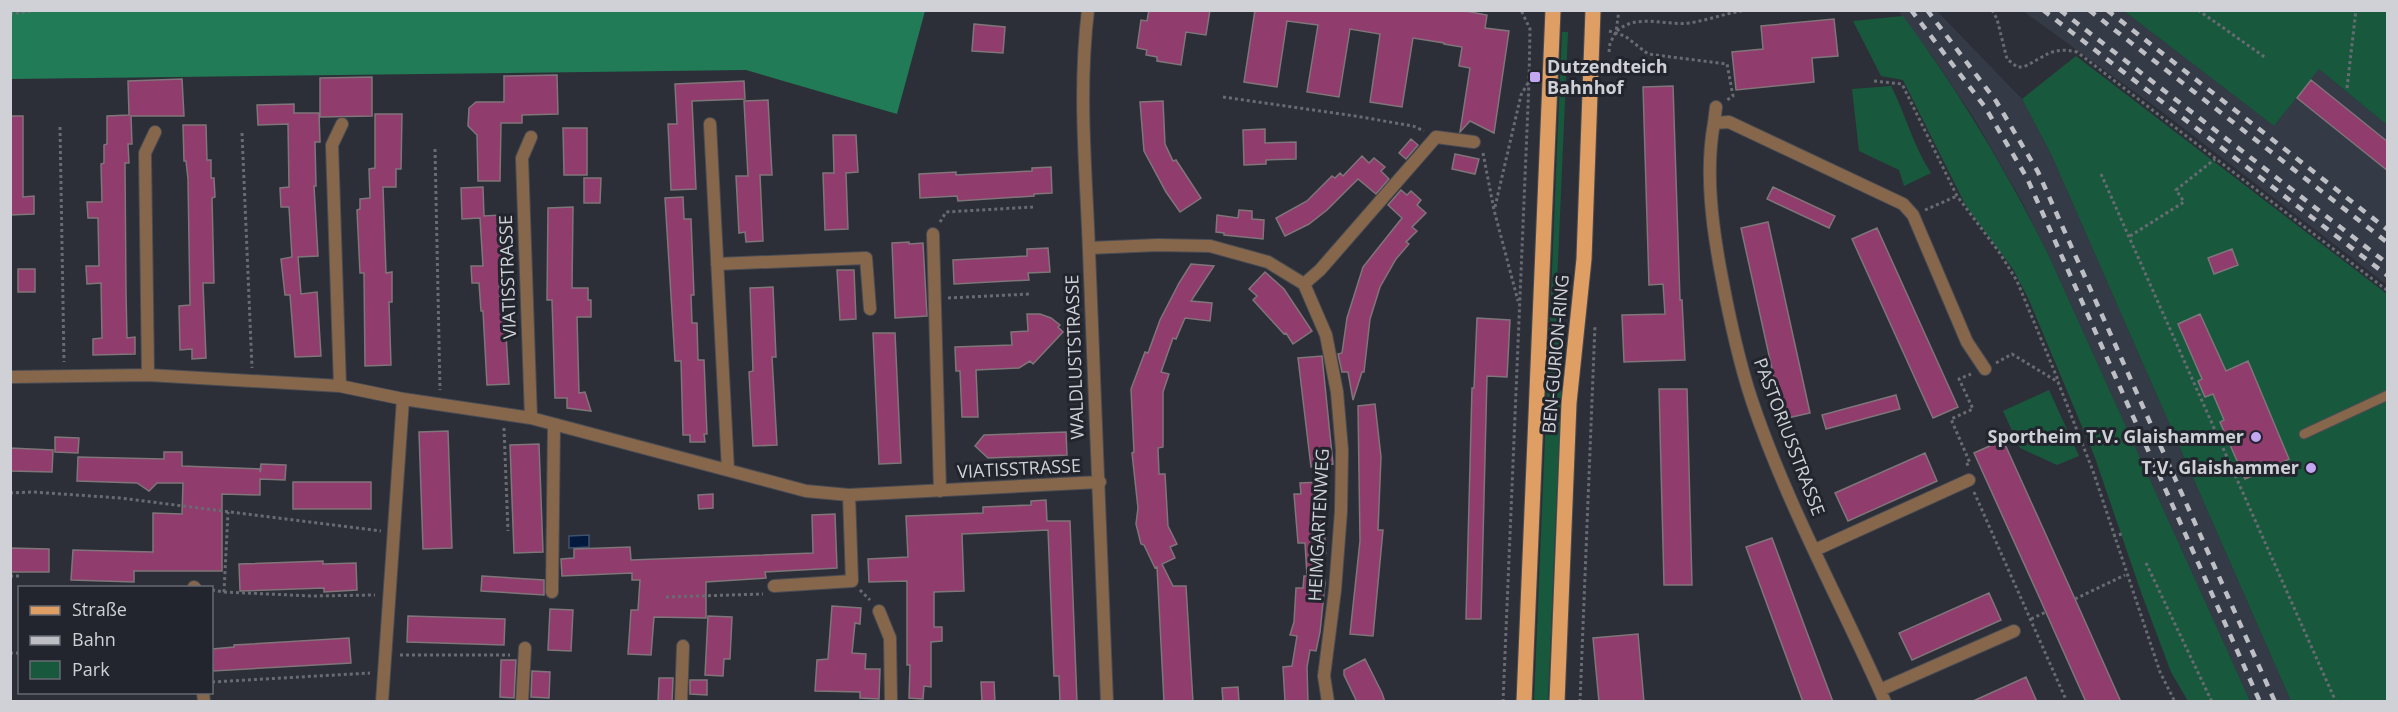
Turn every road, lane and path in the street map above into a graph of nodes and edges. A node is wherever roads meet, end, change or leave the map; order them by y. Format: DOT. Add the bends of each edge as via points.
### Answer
graph roads {
  1 [pos="37,10"];
  2 [pos="1088,10"];
  3 [pos="1521,10"];
  4 [pos="1593,10"];
  5 [pos="1619,10"];
  6 [pos="1749,10"];
  7 [pos="1992,10"];
  8 [pos="2198,10"];
  9 [pos="2356,10"];
  10 [pos="10,14"];
  11 [pos="1552,18"];
  12 [pos="1530,29"];
  13 [pos="1593,30"];
  14 [pos="1616,32"];
  15 [pos="1609,53"];
  16 [pos="2266,58"];
  17 [pos="1535,77"];
  18 [pos="1529,80"];
  19 [pos="1874,81"];
  20 [pos="2347,88"];
  21 [pos="1223,97"];
  22 [pos="1716,107"];
  23 [pos="1714,123"];
  24 [pos="342,124"];
  25 [pos="710,124"];
  26 [pos="60,127"];
  27 [pos="155,132"];
  28 [pos="242,133"];
  29 [pos="531,137"];
  30 [pos="1436,137"];
  31 [pos="1474,142"];
  32 [pos="435,149"];
  33 [pos="2216,159"];
  34 [pos="2101,174"];
  35 [pos="1957,196"];
  36 [pos="1034,207"];
  37 [pos="1494,210"];
  38 [pos="1913,215"];
  39 [pos="933,234"];
  40 [pos="2130,236"];
  41 [pos="1089,248"];
  42 [pos="717,264"];
  43 [pos="1304,284"];
  44 [pos="2388,291"];
  45 [pos="1030,294"];
  46 [pos="935,299"];
  47 [pos="1519,303"];
  48 [pos="870,309"];
  49 [pos="1595,316"];
  50 [pos="1985,369"];
  51 [pos="148,375"];
  52 [pos="64,376"];
  53 [pos="10,377"];
  54 [pos="252,381"];
  55 [pos="2058,382"];
  56 [pos="340,386"];
  57 [pos="2388,395"];
  58 [pos="403,399"];
  59 [pos="441,404"];
  60 [pos="503,414"];
  61 [pos="531,418"];
  62 [pos="554,424"];
  63 [pos="2304,434"];
  64 [pos="728,470"];
  65 [pos="1969,480"];
  66 [pos="1100,483"];
  67 [pos="940,490"];
  68 [pos="10,493"];
  69 [pos="849,495"];
  70 [pos="228,512"];
  71 [pos="507,531"];
  72 [pos="393,533"];
  73 [pos="2122,534"];
  74 [pos="2113,536"];
  75 [pos="1815,550"];
  76 [pos="2146,563"];
  77 [pos="2125,575"];
  78 [pos="10,576"];
  79 [pos="20,576"];
  80 [pos="852,581"];
  81 [pos="774,586"];
  82 [pos="213,590"];
  83 [pos="224,592"];
  84 [pos="552,592"];
  85 [pos="389,594"];
  86 [pos="666,597"];
  87 [pos="2075,599"];
  88 [pos="879,611"];
  89 [pos="2046,612"];
  90 [pos="2031,619"];
  91 [pos="2014,631"];
  92 [pos="683,646"];
  93 [pos="524,652"];
  94 [pos="10,653"];
  95 [pos="18,653"];
  96 [pos="385,655"];
  97 [pos="384,673"];
  98 [pos="213,682"];
  99 [pos="1883,696"];
  100 [pos="382,702"];
  101 [pos="522,702"];
  102 [pos="681,702"];
  103 [pos="891,702"];
  104 [pos="1107,702"];
  105 [pos="1328,702"];
  106 [pos="1503,702"];
  107 [pos="1524,702"];
  108 [pos="1557,702"];
  109 [pos="1580,702"];
  110 [pos="2067,702"];
  111 [pos="2175,702"];
  112 [pos="2212,702"];
  113 [pos="2336,702"];
  1 -- 10 [label="path"];
  2 -- 41 [label="street, WALDLUSTSTRASSE" via="1082,104"];
  3 -- 12 [label="path"];
  4 -- 13 [label="main road, BEN-GURION-RING"];
  5 -- 14 [label="path"];
  6 -- 14 [label="path" via="1689,23 1631,22"];
  7 -- 33 [label="path" via="2011,64 2024,67 2062,48 2077,52"];
  8 -- 16 [label="path"];
  9 -- 20 [label="path"];
  11 -- 12 [label="path"];
  11 -- 107 [label="main road, BEN-GURION-RING"];
  12 -- 18 [label="path"];
  13 -- 14 [label="path"];
  13 -- 108 [label="main road, BEN-GURION-RING" via="1584,266 1569,403"];
  14 -- 15 [label="path"];
  14 -- 22 [label="path" via="1648,54 1727,64 1733,96"];
  17 -- 18 [label="path"];
  18 -- 37 [label="path" via="1521,95"];
  18 -- 47 [label="path"];
  19 -- 35 [label="path" via="1902,84"];
  21 -- 30 [label="path" via="1413,126"];
  22 -- 23 [label="street, PASTORIUSSTRASSE"];
  23 -- 38 [label="street" via="1739,126 1902,204"];
  23 -- 75 [label="street, PASTORIUSSTRASSE" via="1710,144 1713,235 1733,339 1752,402"];
  24 -- 56 [label="street" via="332,146"];
  25 -- 42 [label="street"];
  26 -- 52 [label="path"];
  27 -- 51 [label="street" via="145,153"];
  28 -- 54 [label="path"];
  29 -- 61 [label="street, VIATISSTRASSE" via="522,158"];
  30 -- 31 [label="street"];
  30 -- 43 [label="street"];
  31 -- 37 [label="path" via="1482,152"];
  32 -- 59 [label="path"];
  33 -- 40 [label="path" via="2176,190 2184,202"];
  33 -- 44 [label="path"];
  34 -- 40 [label="path"];
  35 -- 38 [label="path"];
  35 -- 55 [label="path" via="2017,281"];
  36 -- 39 [label="path" via="946,212"];
  37 -- 47 [label="path"];
  38 -- 50 [label="street" via="1967,342"];
  39 -- 46 [label="street, VIATISSTRASSE"];
  40 -- 113 [label="path"];
  41 -- 43 [label="street" via="1210,246 1268,261"];
  41 -- 66 [label="street, WALDLUSTSTRASSE"];
  42 -- 48 [label="street" via="866,258"];
  42 -- 64 [label="street"];
  43 -- 105 [label="street, HEIMGARTENWEG" via="1326,335 1342,450 1335,590 1324,676"];
  45 -- 46 [label="path"];
  46 -- 67 [label="street, VIATISSTRASSE"];
  47 -- 106 [label="path"];
  49 -- 109 [label="path, BEN-GURION-RING"];
  50 -- 55 [label="path" via="2012,354"];
  50 -- 65 [label="path" via="1959,379 1973,409 1951,419 1970,463 1963,466"];
  51 -- 52 [label="street, VIATISSTRASSE"];
  51 -- 54 [label="street, VIATISSTRASSE"];
  52 -- 53 [label="street, VIATISSTRASSE"];
  54 -- 56 [label="street, VIATISSTRASSE"];
  55 -- 74 [label="path" via="2093,471"];
  56 -- 58 [label="street, VIATISSTRASSE"];
  57 -- 63 [label="lane"];
  58 -- 59 [label="street, VIATISSTRASSE"];
  58 -- 72 [label="street"];
  59 -- 60 [label="street, VIATISSTRASSE"];
  60 -- 61 [label="street, VIATISSTRASSE"];
  60 -- 71 [label="path"];
  61 -- 62 [label="street, VIATISSTRASSE"];
  62 -- 64 [label="street, VIATISSTRASSE"];
  62 -- 84 [label="street"];
  64 -- 69 [label="street, VIATISSTRASSE" via="806,490"];
  65 -- 75 [label="street"];
  65 -- 90 [label="path"];
  66 -- 67 [label="street, VIATISSTRASSE"];
  66 -- 104 [label="street, WALDLUSTSTRASSE"];
  67 -- 69 [label="street, VIATISSTRASSE"];
  68 -- 70 [label="path" via="120,498"];
  69 -- 80 [label="street"];
  70 -- 72 [label="path"];
  70 -- 83 [label="path"];
  72 -- 85 [label="street"];
  73 -- 74 [label="path"];
  74 -- 77 [label="path"];
  75 -- 99 [label="street, PASTORIUSSTRASSE"];
  76 -- 112 [label="path"];
  77 -- 87 [label="path"];
  77 -- 111 [label="path"];
  78 -- 79 [label="path"];
  80 -- 81 [label="street"];
  80 -- 88 [label="path"];
  81 -- 86 [label="path" via="766,594"];
  82 -- 83 [label="path"];
  83 -- 85 [label="path"];
  85 -- 96 [label="street"];
  88 -- 103 [label="street" via="890,638"];
  89 -- 90 [label="path"];
  90 -- 91 [label="path"];
  90 -- 110 [label="path"];
  91 -- 99 [label="street, PASTORIUSSTRASSE"];
  92 -- 102 [label="street"];
  93 -- 96 [label="path"];
  93 -- 101 [label="street"];
  94 -- 95 [label="path"];
  96 -- 97 [label="street"];
  97 -- 98 [label="path"];
  97 -- 100 [label="street"];
}
